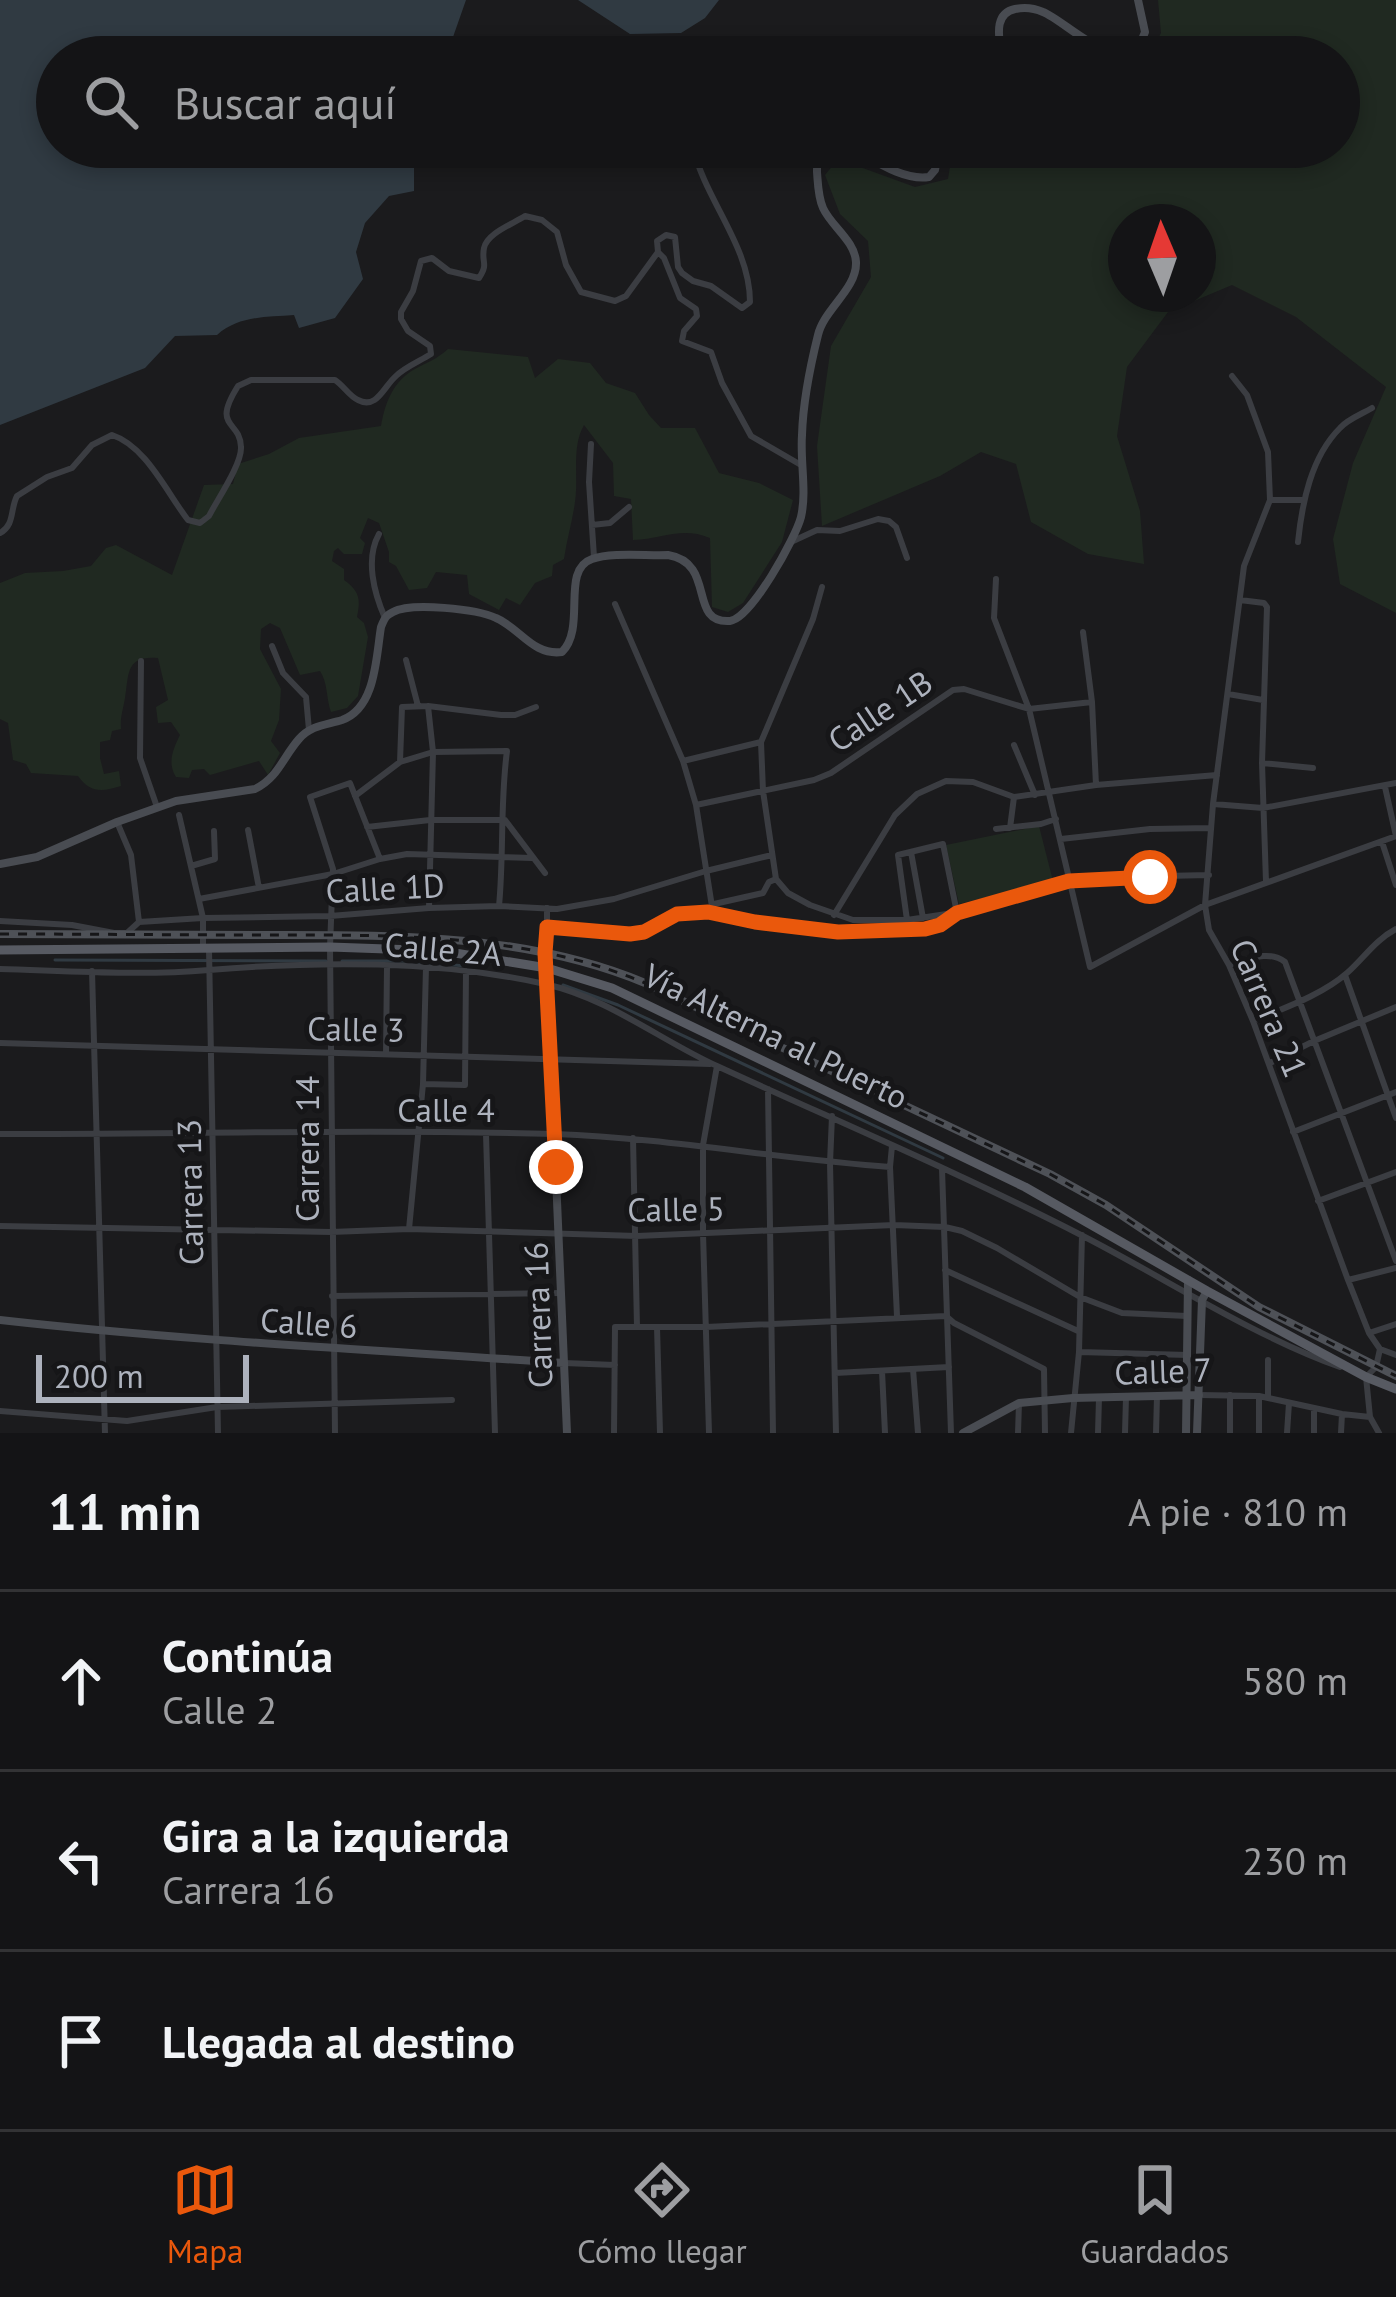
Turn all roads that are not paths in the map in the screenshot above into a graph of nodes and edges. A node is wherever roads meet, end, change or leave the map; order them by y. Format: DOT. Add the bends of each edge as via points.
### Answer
graph roads {
  1 [pos="1138,0"];
  2 [pos="1000,36"];
  3 [pos="1082,36"];
  4 [pos="1143,36"];
  5 [pos="701,168"];
  6 [pos="818,168"];
  7 [pos="891,168"];
  8 [pos="935,168"];
  9 [pos="658,252"];
  10 [pos="1232,376"];
  11 [pos="1372,408"];
  12 [pos="591,444"];
  13 [pos="802,464"];
  14 [pos="1270,500"];
  15 [pos="1302,500"];
  16 [pos="628,507"];
  17 [pos="592,525"];
  18 [pos="3,531"];
  19 [pos="379,534"];
  20 [pos="791,542"];
  21 [pos="1298,542"];
  22 [pos="594,557"];
  23 [pos="908,558"];
  24 [pos="996,579"];
  25 [pos="822,587"];
  26 [pos="1240,600"];
  27 [pos="615,604"];
  28 [pos="385,618"];
  29 [pos="1083,632"];
  30 [pos="272,646"];
  31 [pos="406,660"];
  32 [pos="141,662"];
  33 [pos="1228,694"];
  34 [pos="1263,700"];
  35 [pos="1092,702"];
  36 [pos="418,706"];
  37 [pos="428,706"];
  38 [pos="536,706"];
  39 [pos="1029,710"];
  40 [pos="308,730"];
  41 [pos="761,742"];
  42 [pos="1014,745"];
  43 [pos="433,752"];
  44 [pos="683,761"];
  45 [pos="400,762"];
  46 [pos="1262,763"];
  47 [pos="1313,768"];
  48 [pos="1217,775"];
  49 [pos="1396,783"];
  50 [pos="1096,785"];
  51 [pos="1384,787"];
  52 [pos="763,790"];
  53 [pos="1048,792"];
  54 [pos="1035,795"];
  55 [pos="356,796"];
  56 [pos="1015,797"];
  57 [pos="1213,804"];
  58 [pos="696,805"];
  59 [pos="158,807"];
  60 [pos="1263,808"];
  61 [pos="179,814"];
  62 [pos="1056,819"];
  63 [pos="430,820"];
  64 [pos="505,820"];
  65 [pos="117,822"];
  66 [pos="368,827"];
  67 [pos="1010,828"];
  68 [pos="1211,828"];
  69 [pos="996,829"];
  70 [pos="248,830"];
  71 [pos="214,831"];
  72 [pos="1396,836"];
  73 [pos="1061,839"];
  74 [pos="1382,842"];
  75 [pos="911,852"];
  76 [pos="429,854"];
  77 [pos="503,855"];
  78 [pos="772,855"];
  79 [pos="532,858"];
  80 [pos="380,859"];
  81 [pos="0,864"];
  82 [pos="191,866"];
  83 [pos="706,871"];
  84 [pos="545,873"];
  85 [pos="333,874"];
  86 [pos="1209,875"];
  87 [pos="776,879"];
  88 [pos="1069,881"];
  89 [pos="1266,882"];
  90 [pos="1396,885"];
  91 [pos="259,888"];
  92 [pos="199,899"];
  93 [pos="1205,904"];
  94 [pos="499,906"];
  95 [pos="429,908"];
  96 [pos="547,908"];
  97 [pos="714,909"];
  98 [pos="957,913"];
  99 [pos="833,915"];
  100 [pos="330,916"];
  101 [pos="203,918"];
  102 [pos="923,918"];
  103 [pos="907,920"];
  104 [pos="0,922"];
  105 [pos="140,922"];
  106 [pos="547,927"];
  107 [pos="1396,929"];
  108 [pos="0,950"];
  109 [pos="208,958"];
  110 [pos="330,958"];
  111 [pos="1229,965"];
  112 [pos="387,966"];
  113 [pos="426,967"];
  114 [pos="0,969"];
  115 [pos="92,971"];
  116 [pos="466,971"];
  117 [pos="1345,975"];
  118 [pos="548,978"];
  119 [pos="1300,1001"];
  120 [pos="1396,1007"];
  121 [pos="1253,1021"];
  122 [pos="1360,1022"];
  123 [pos="1314,1041"];
  124 [pos="0,1043"];
  125 [pos="94,1046"];
  126 [pos="211,1050"];
  127 [pos="331,1052"];
  128 [pos="386,1054"];
  129 [pos="425,1054"];
  130 [pos="465,1055"];
  131 [pos="552,1058"];
  132 [pos="1270,1063"];
  133 [pos="715,1065"];
  134 [pos="423,1084"];
  135 [pos="768,1088"];
  136 [pos="1392,1094"];
  137 [pos="1340,1112"];
  138 [pos="832,1116"];
  139 [pos="1396,1118"];
  140 [pos="213,1132"];
  141 [pos="1293,1132"];
  142 [pos="331,1133"];
  143 [pos="418,1133"];
  144 [pos="0,1134"];
  145 [pos="97,1134"];
  146 [pos="486,1134"];
  147 [pos="555,1134"];
  148 [pos="633,1138"];
  149 [pos="892,1144"];
  150 [pos="703,1145"];
  151 [pos="768,1155"];
  152 [pos="830,1163"];
  153 [pos="890,1167"];
  154 [pos="941,1168"];
  155 [pos="1396,1172"];
  156 [pos="1368,1181"];
  157 [pos="1318,1201"];
  158 [pos="0,1226"];
  159 [pos="894,1226"];
  160 [pos="945,1227"];
  161 [pos="100,1228"];
  162 [pos="410,1229"];
  163 [pos="831,1229"];
  164 [pos="214,1230"];
  165 [pos="768,1231"];
  166 [pos="331,1232"];
  167 [pos="489,1232"];
  168 [pos="559,1233"];
  169 [pos="703,1233"];
  170 [pos="637,1235"];
  171 [pos="1082,1235"];
  172 [pos="1396,1265"];
  173 [pos="945,1270"];
  174 [pos="1188,1280"];
  175 [pos="1348,1280"];
  176 [pos="491,1293"];
  177 [pos="561,1293"];
  178 [pos="332,1296"];
  179 [pos="1190,1296"];
  180 [pos="1205,1296"];
  181 [pos="1080,1297"];
  182 [pos="897,1316"];
  183 [pos="946,1316"];
  184 [pos="1189,1316"];
  185 [pos="833,1319"];
  186 [pos="0,1320"];
  187 [pos="770,1323"];
  188 [pos="1396,1324"];
  189 [pos="637,1327"];
  190 [pos="657,1327"];
  191 [pos="706,1327"];
  192 [pos="103,1332"];
  193 [pos="1079,1332"];
  194 [pos="1370,1333"];
  195 [pos="217,1339"];
  196 [pos="333,1349"];
  197 [pos="1380,1349"];
  198 [pos="1079,1352"];
  199 [pos="1188,1355"];
  200 [pos="1396,1355"];
  201 [pos="493,1358"];
  202 [pos="1268,1360"];
  203 [pos="564,1363"];
  204 [pos="614,1365"];
  205 [pos="949,1367"];
  206 [pos="913,1369"];
  207 [pos="882,1370"];
  208 [pos="835,1372"];
  209 [pos="1366,1377"];
  210 [pos="1396,1389"];
  211 [pos="1230,1393"];
  212 [pos="1187,1395"];
  213 [pos="1199,1395"];
  214 [pos="1157,1396"];
  215 [pos="1258,1396"];
  216 [pos="1126,1397"];
  217 [pos="1072,1398"];
  218 [pos="1099,1398"];
  219 [pos="1268,1398"];
  220 [pos="452,1400"];
  221 [pos="1046,1400"];
  222 [pos="335,1403"];
  223 [pos="1019,1403"];
  224 [pos="1288,1403"];
  225 [pos="217,1407"];
  226 [pos="1314,1409"];
  227 [pos="0,1412"];
  228 [pos="1342,1414"];
  229 [pos="1370,1417"];
  230 [pos="988,1419"];
  231 [pos="104,1420"];
  232 [pos="105,1433"];
  233 [pos="218,1433"];
  234 [pos="335,1433"];
  235 [pos="495,1433"];
  236 [pos="567,1433"];
  237 [pos="614,1433"];
  238 [pos="660,1433"];
  239 [pos="709,1433"];
  240 [pos="773,1433"];
  241 [pos="836,1433"];
  242 [pos="885,1433"];
  243 [pos="918,1433"];
  244 [pos="951,1433"];
  245 [pos="963,1433"];
  246 [pos="988,1433"];
  247 [pos="1018,1433"];
  248 [pos="1045,1433"];
  249 [pos="1071,1433"];
  250 [pos="1098,1433"];
  251 [pos="1125,1433"];
  252 [pos="1156,1433"];
  253 [pos="1186,1433"];
  254 [pos="1197,1433"];
  255 [pos="1230,1433"];
  256 [pos="1259,1433"];
  257 [pos="1287,1433"];
  258 [pos="1314,1433"];
  259 [pos="1341,1433"];
  260 [pos="1379,1433"];
  1 -- 4 [label="street"];
  2 -- 3 [label="street" via="1001,18 1021,7"];
  5 -- 9 [label="street" via="735,243 750,302 742,308 687,278 675,237 657,241"];
  6 -- 13 [label="street" via="820,201 856,263 819,331"];
  7 -- 8 [label="street" via="919,179"];
  9 -- 13 [label="street" via="680,298 696,309 682,341 711,352 752,436"];
  9 -- 18 [label="street" via="615,302 580,292 557,232 535,217 489,238 479,278 425,258 401,319 430,354 363,403 335,380 238,386 226,413 240,439 239,457 200,523 188,520 152,466 112,435 72,468 16,496"];
  10 -- 14 [label="street, Carrera 21" via="1268,452"];
  11 -- 15 [label="street" via="1340,427"];
  12 -- 17 [label="street"];
  13 -- 20 [label="street" via="802,515"];
  14 -- 15 [label="street"];
  14 -- 26 [label="street, Carrera 21"];
  15 -- 21 [label="street"];
  16 -- 17 [label="street" via="610,523"];
  17 -- 22 [label="street"];
  19 -- 28 [label="street" via="374,591"];
  20 -- 22 [label="street" via="746,611 730,621 709,613 695,570 680,557"];
  20 -- 23 [label="street" via="878,519 896,527"];
  22 -- 28 [label="street" via="577,572 574,632 562,652 544,652 491,615 404,608"];
  24 -- 39 [label="street" via="994,618"];
  25 -- 41 [label="street"];
  26 -- 33 [label="street, Carrera 21"];
  26 -- 34 [label="street" via="1268,607"];
  27 -- 44 [label="street"];
  28 -- 40 [label="street" via="363,704"];
  29 -- 35 [label="street"];
  30 -- 40 [label="street" via="306,698"];
  31 -- 36 [label="street"];
  32 -- 59 [label="street" via="140,758"];
  33 -- 34 [label="street"];
  33 -- 48 [label="street, Carrera 21"];
  34 -- 46 [label="street"];
  35 -- 39 [label="street, Calle 1B"];
  35 -- 50 [label="street"];
  36 -- 37 [label="street"];
  36 -- 45 [label="street" via="402,706"];
  37 -- 38 [label="street" via="501,716"];
  37 -- 43 [label="street"];
  39 -- 52 [label="street, Calle 1B" via="953,690 831,773"];
  39 -- 53 [label="street"];
  40 -- 59 [label="street" via="266,783"];
  41 -- 44 [label="street"];
  41 -- 52 [label="street"];
  42 -- 54 [label="street"];
  43 -- 45 [label="street"];
  43 -- 63 [label="street"];
  43 -- 64 [label="street" via="507,751"];
  44 -- 58 [label="street"];
  45 -- 55 [label="street"];
  46 -- 47 [label="street"];
  46 -- 60 [label="street"];
  48 -- 50 [label="street"];
  48 -- 57 [label="street, Carrera 21"];
  49 -- 51 [label="street"];
  50 -- 53 [label="street"];
  51 -- 60 [label="street"];
  51 -- 72 [label="street"];
  52 -- 58 [label="street, Calle 1B"];
  52 -- 78 [label="street"];
  53 -- 54 [label="street"];
  53 -- 62 [label="street"];
  54 -- 56 [label="street"];
  55 -- 66 [label="street"];
  55 -- 85 [label="street, Carrera 14" via="350,783 310,797"];
  56 -- 67 [label="street"];
  56 -- 99 [label="street" via="961,780 917,794"];
  57 -- 60 [label="street"];
  57 -- 68 [label="street, Carrera 21"];
  58 -- 83 [label="street"];
  59 -- 65 [label="street"];
  60 -- 89 [label="street"];
  61 -- 82 [label="street, Carrera 13"];
  62 -- 67 [label="street"];
  62 -- 73 [label="street"];
  63 -- 64 [label="street"];
  63 -- 66 [label="street"];
  63 -- 76 [label="street"];
  64 -- 77 [label="street"];
  64 -- 79 [label="street"];
  65 -- 81 [label="street" via="38,857"];
  65 -- 105 [label="street" via="131,855"];
  66 -- 80 [label="street"];
  67 -- 69 [label="street"];
  68 -- 73 [label="street"];
  68 -- 86 [label="street, Carrera 21"];
  70 -- 91 [label="street"];
  71 -- 82 [label="street" via="215,860"];
  72 -- 74 [label="street"];
  73 -- 88 [label="street"];
  74 -- 89 [label="street"];
  74 -- 90 [label="street"];
  75 -- 98 [label="street" via="943,844"];
  75 -- 102 [label="street"];
  75 -- 103 [label="street" via="898,855"];
  76 -- 77 [label="street, Calle 1D"];
  76 -- 80 [label="street, Calle 1D"];
  76 -- 95 [label="street"];
  77 -- 79 [label="street, Calle 1D"];
  77 -- 94 [label="street"];
  78 -- 83 [label="street, Calle 1D"];
  78 -- 87 [label="street"];
  79 -- 84 [label="street"];
  80 -- 85 [label="street, Calle 1D"];
  82 -- 92 [label="street, Carrera 13"];
  83 -- 96 [label="street, Calle 1D" via="614,899"];
  83 -- 97 [label="street"];
  85 -- 91 [label="street, Calle 1D"];
  85 -- 100 [label="street, Carrera 14"];
  86 -- 88 [label="street"];
  86 -- 93 [label="street, Carrera 21"];
  87 -- 97 [label="street" via="763,892"];
  87 -- 99 [label="street"];
  88 -- 93 [label="street" via="1090,967"];
  88 -- 98 [label="street"];
  89 -- 93 [label="street"];
  91 -- 92 [label="street, Calle 1D"];
  92 -- 101 [label="street, Carrera 13"];
  93 -- 111 [label="street, Carrera 21"];
  94 -- 95 [label="street, Calle 1D"];
  94 -- 96 [label="street, Calle 1D"];
  95 -- 100 [label="street, Calle 1D"];
  96 -- 106 [label="street, Carrera 16"];
  97 -- 98 [label="street" via="838,932 925,929"];
  97 -- 106 [label="street" via="630,934"];
  98 -- 102 [label="street"];
  99 -- 103 [label="street"];
  100 -- 101 [label="street, Calle 1D"];
  100 -- 110 [label="street, Carrera 14"];
  101 -- 105 [label="street, Calle 1D"];
  101 -- 109 [label="street, Carrera 13"];
  102 -- 103 [label="street"];
  104 -- 105 [label="street, Calle 1D" via="127,933"];
  106 -- 118 [label="street, Carrera 16"];
  107 -- 117 [label="street"];
  108 -- 109 [label="main road, Vía Alterna al Puerto"];
  109 -- 110 [label="main road, Vía Alterna al Puerto"];
  109 -- 110 [label="street, Calle 2A"];
  109 -- 115 [label="street, Calle 2A"];
  109 -- 126 [label="street, Carrera 13"];
  110 -- 112 [label="street, Calle 2A"];
  110 -- 118 [label="main road, Vía Alterna al Puerto" via="442,951"];
  110 -- 127 [label="street, Carrera 14"];
  111 -- 119 [label="street" via="1272,954 1285,962"];
  111 -- 121 [label="street, Carrera 21"];
  112 -- 113 [label="street, Calle 2A"];
  112 -- 128 [label="street"];
  113 -- 116 [label="street, Calle 2A"];
  113 -- 129 [label="street"];
  114 -- 115 [label="street, Calle 2A"];
  115 -- 125 [label="street"];
  116 -- 118 [label="street, Calle 2A"];
  116 -- 130 [label="street"];
  117 -- 119 [label="street"];
  117 -- 122 [label="street"];
  118 -- 131 [label="street, Carrera 16"];
  118 -- 133 [label="street, Calle 2A"];
  118 -- 174 [label="main road, Vía Alterna al Puerto" via="612,988 672,1014 1025,1187"];
  119 -- 121 [label="street"];
  119 -- 123 [label="street"];
  120 -- 122 [label="street"];
  121 -- 132 [label="street, Carrera 21"];
  122 -- 123 [label="street"];
  122 -- 136 [label="street"];
  123 -- 132 [label="street"];
  123 -- 137 [label="street"];
  124 -- 125 [label="street, Calle 3"];
  125 -- 126 [label="street, Calle 3"];
  125 -- 145 [label="street"];
  126 -- 127 [label="street, Calle 3"];
  126 -- 140 [label="street, Carrera 13"];
  127 -- 128 [label="street, Calle 3"];
  127 -- 142 [label="street, Carrera 14"];
  128 -- 129 [label="street, Calle 3"];
  129 -- 130 [label="street, Calle 3"];
  129 -- 134 [label="street"];
  130 -- 131 [label="street, Calle 3"];
  130 -- 134 [label="street" via="465,1085"];
  131 -- 133 [label="street, Calle 3"];
  131 -- 147 [label="street, Carrera 16"];
  132 -- 141 [label="street, Carrera 21"];
  133 -- 135 [label="street, Calle 2A"];
  133 -- 150 [label="street"];
  134 -- 143 [label="street"];
  135 -- 138 [label="street, Calle 2A"];
  135 -- 151 [label="street"];
  136 -- 137 [label="street"];
  136 -- 139 [label="street"];
  137 -- 141 [label="street"];
  137 -- 156 [label="street"];
  138 -- 149 [label="street, Calle 2A"];
  138 -- 152 [label="street"];
  140 -- 142 [label="street, Calle 4"];
  140 -- 145 [label="street, Calle 4"];
  140 -- 164 [label="street, Carrera 13"];
  141 -- 157 [label="street, Carrera 21"];
  142 -- 143 [label="street, Calle 4"];
  142 -- 166 [label="street, Carrera 14"];
  143 -- 146 [label="street, Calle 4"];
  143 -- 162 [label="street"];
  144 -- 145 [label="street, Calle 4"];
  145 -- 161 [label="street"];
  146 -- 147 [label="street, Calle 4"];
  146 -- 167 [label="street"];
  147 -- 148 [label="street, Calle 4"];
  147 -- 168 [label="street, Carrera 16"];
  148 -- 150 [label="street, Calle 4"];
  148 -- 170 [label="street"];
  149 -- 153 [label="street"];
  149 -- 154 [label="street, Calle 2A"];
  150 -- 151 [label="street, Calle 4"];
  150 -- 169 [label="street"];
  151 -- 152 [label="street, Calle 4"];
  151 -- 165 [label="street"];
  152 -- 153 [label="street, Calle 4"];
  152 -- 163 [label="street"];
  153 -- 159 [label="street"];
  154 -- 160 [label="street"];
  154 -- 171 [label="street"];
  155 -- 156 [label="street"];
  156 -- 157 [label="street"];
  156 -- 172 [label="street"];
  157 -- 175 [label="street, Carrera 21"];
  158 -- 161 [label="street, Calle 5"];
  159 -- 160 [label="street, Calle 5"];
  159 -- 163 [label="street, Calle 5"];
  159 -- 182 [label="street"];
  160 -- 173 [label="street"];
  160 -- 181 [label="street, Calle 5"];
  161 -- 164 [label="street, Calle 5"];
  161 -- 192 [label="street"];
  162 -- 166 [label="street, Calle 5"];
  162 -- 167 [label="street, Calle 5"];
  163 -- 165 [label="street, Calle 5"];
  163 -- 185 [label="street"];
  164 -- 166 [label="street, Calle 5"];
  164 -- 195 [label="street, Carrera 13"];
  165 -- 169 [label="street, Calle 5"];
  165 -- 187 [label="street"];
  166 -- 178 [label="street, Carrera 14"];
  167 -- 168 [label="street, Calle 5"];
  167 -- 176 [label="street"];
  168 -- 170 [label="street, Calle 5"];
  168 -- 177 [label="street, Carrera 16"];
  169 -- 170 [label="street, Calle 5"];
  169 -- 191 [label="street"];
  170 -- 189 [label="street"];
  171 -- 179 [label="street"];
  171 -- 181 [label="street"];
  172 -- 175 [label="street"];
  173 -- 183 [label="street"];
  173 -- 193 [label="street"];
  174 -- 179 [label="street"];
  174 -- 180 [label="main road, Vía Alterna al Puerto"];
  175 -- 194 [label="street, Carrera 21"];
  176 -- 177 [label="street"];
  176 -- 178 [label="street"];
  176 -- 201 [label="street"];
  177 -- 203 [label="street, Carrera 16"];
  178 -- 196 [label="street, Carrera 14"];
  179 -- 180 [label="street"];
  179 -- 184 [label="street"];
  180 -- 209 [label="main road, Vía Alterna al Puerto"];
  180 -- 213 [label="street"];
  181 -- 184 [label="street, Calle 5" via="1122,1313"];
  181 -- 193 [label="street"];
  182 -- 183 [label="street"];
  182 -- 185 [label="street"];
  183 -- 205 [label="street"];
  183 -- 221 [label="street" via="1041,1366"];
  184 -- 199 [label="street"];
  185 -- 187 [label="street"];
  185 -- 208 [label="street"];
  186 -- 192 [label="street, Calle 6"];
  187 -- 191 [label="street"];
  187 -- 240 [label="street"];
  188 -- 194 [label="street"];
  189 -- 190 [label="street"];
  189 -- 204 [label="street" via="615,1327"];
  190 -- 191 [label="street"];
  190 -- 238 [label="street"];
  191 -- 239 [label="street"];
  192 -- 195 [label="street, Calle 6"];
  192 -- 231 [label="street"];
  193 -- 198 [label="street"];
  194 -- 197 [label="street, Carrera 21"];
  195 -- 196 [label="street, Calle 6"];
  195 -- 225 [label="street, Carrera 13"];
  196 -- 201 [label="street, Calle 6"];
  196 -- 222 [label="street, Carrera 14"];
  197 -- 200 [label="street"];
  197 -- 209 [label="street"];
  198 -- 199 [label="street"];
  198 -- 217 [label="street"];
  199 -- 212 [label="street"];
  201 -- 203 [label="street, Calle 6"];
  201 -- 235 [label="street"];
  202 -- 219 [label="street"];
  203 -- 204 [label="street, Calle 6"];
  203 -- 236 [label="street, Carrera 16"];
  204 -- 237 [label="street"];
  205 -- 206 [label="street"];
  205 -- 244 [label="street"];
  206 -- 207 [label="street"];
  206 -- 243 [label="street"];
  207 -- 208 [label="street"];
  207 -- 242 [label="street"];
  208 -- 241 [label="street"];
  209 -- 210 [label="main road, Vía Alterna al Puerto"];
  209 -- 229 [label="street"];
  211 -- 213 [label="street, Calle 7"];
  211 -- 215 [label="street, Calle 7"];
  211 -- 255 [label="street"];
  212 -- 213 [label="street, Calle 7"];
  212 -- 214 [label="street, Calle 7"];
  212 -- 253 [label="street"];
  213 -- 254 [label="street"];
  214 -- 216 [label="street, Calle 7"];
  214 -- 252 [label="street"];
  215 -- 219 [label="street, Calle 7"];
  215 -- 256 [label="street"];
  216 -- 218 [label="street, Calle 7"];
  216 -- 251 [label="street"];
  217 -- 218 [label="street, Calle 7"];
  217 -- 221 [label="street, Calle 7"];
  217 -- 249 [label="street"];
  218 -- 250 [label="street"];
  219 -- 224 [label="street, Calle 7"];
  220 -- 222 [label="street"];
  221 -- 223 [label="street, Calle 7"];
  221 -- 248 [label="street"];
  222 -- 225 [label="street"];
  222 -- 234 [label="street, Carrera 14"];
  223 -- 230 [label="street, Calle 7"];
  223 -- 247 [label="street"];
  224 -- 226 [label="street, Calle 7"];
  224 -- 257 [label="street"];
  225 -- 231 [label="street"];
  225 -- 233 [label="street, Carrera 13"];
  226 -- 228 [label="street, Calle 7"];
  226 -- 258 [label="street"];
  227 -- 231 [label="street"];
  228 -- 229 [label="street, Calle 7"];
  228 -- 259 [label="street"];
  229 -- 260 [label="street"];
  230 -- 245 [label="street, Calle 7"];
  230 -- 246 [label="street"];
  231 -- 232 [label="street"];
}
